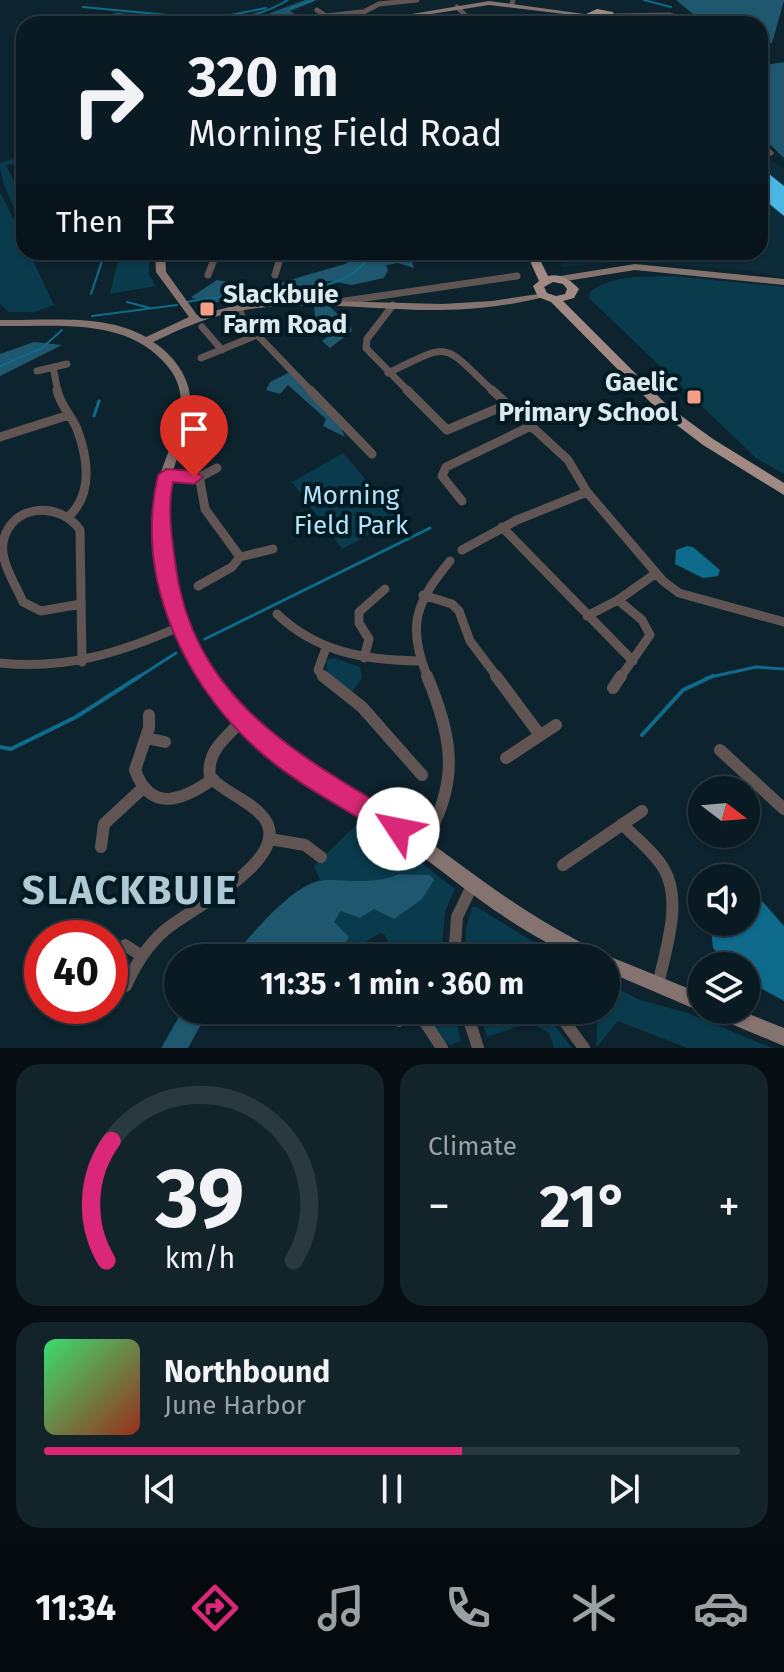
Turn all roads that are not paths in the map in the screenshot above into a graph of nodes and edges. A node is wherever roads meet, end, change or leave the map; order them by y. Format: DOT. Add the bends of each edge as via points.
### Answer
graph roads {
  1 [pos="417,0"];
  2 [pos="386,1"];
  3 [pos="512,2"];
  4 [pos="457,7"];
  5 [pos="317,10"];
  6 [pos="361,12"];
  7 [pos="589,15"];
  8 [pos="363,16"];
  9 [pos="398,16"];
  10 [pos="466,16"];
  11 [pos="594,16"];
  12 [pos="768,150"];
  13 [pos="771,153"];
  14 [pos="160,260"];
  15 [pos="214,260"];
  16 [pos="280,260"];
  17 [pos="535,260"];
  18 [pos="208,275"];
  19 [pos="275,275"];
  20 [pos="544,280"];
  21 [pos="784,282"];
  22 [pos="573,287"];
  23 [pos="517,288"];
  24 [pos="542,295"];
  25 [pos="555,300"];
  26 [pos="345,301"];
  27 [pos="393,305"];
  28 [pos="238,306"];
  29 [pos="194,317"];
  30 [pos="0,323"];
  31 [pos="581,324"];
  32 [pos="202,327"];
  33 [pos="257,335"];
  34 [pos="147,341"];
  35 [pos="222,350"];
  36 [pos="201,358"];
  37 [pos="67,364"];
  38 [pos="53,367"];
  39 [pos="37,371"];
  40 [pos="388,373"];
  41 [pos="508,404"];
  42 [pos="69,415"];
  43 [pos="531,426"];
  44 [pos="0,437"];
  45 [pos="361,443"];
  46 [pos="349,449"];
  47 [pos="372,454"];
  48 [pos="217,468"];
  49 [pos="166,475"];
  50 [pos="196,479"];
  51 [pos="784,490"];
  52 [pos="587,492"];
  53 [pos="462,501"];
  54 [pos="69,516"];
  55 [pos="502,527"];
  56 [pos="273,549"];
  57 [pos="462,550"];
  58 [pos="240,557"];
  59 [pos="450,561"];
  60 [pos="655,574"];
  61 [pos="198,586"];
  62 [pos="385,589"];
  63 [pos="423,595"];
  64 [pos="618,600"];
  65 [pos="81,604"];
  66 [pos="277,614"];
  67 [pos="587,616"];
  68 [pos="784,622"];
  69 [pos="179,627"];
  70 [pos="326,648"];
  71 [pos="364,658"];
  72 [pos="418,661"];
  73 [pos="633,661"];
  74 [pos="82,662"];
  75 [pos="0,663"];
  76 [pos="613,688"];
  77 [pos="149,715"];
  78 [pos="242,721"];
  79 [pos="556,725"];
  80 [pos="540,735"];
  81 [pos="146,738"];
  82 [pos="165,742"];
  83 [pos="720,750"];
  84 [pos="506,758"];
  85 [pos="422,775"];
  86 [pos="213,779"];
  87 [pos="143,788"];
  88 [pos="784,809"];
  89 [pos="642,811"];
  90 [pos="622,824"];
  91 [pos="270,839"];
  92 [pos="422,846"];
  93 [pos="101,847"];
  94 [pos="321,857"];
  95 [pos="563,865"];
  96 [pos="472,886"];
  97 [pos="455,944"];
  98 [pos="566,944"];
  99 [pos="128,947"];
  100 [pos="142,956"];
  101 [pos="620,969"];
  102 [pos="128,982"];
  103 [pos="658,985"];
  104 [pos="688,997"];
  105 [pos="426,1024"];
  106 [pos="470,1024"];
  107 [pos="566,1024"];
  108 [pos="752,1024"];
  109 [pos="784,1037"];
  110 [pos="442,1048"];
  111 [pos="478,1048"];
  112 [pos="584,1048"];
  1 -- 2 [label="street"];
  2 -- 6 [label="street"];
  3 -- 4 [label="street"];
  3 -- 7 [label="street"];
  4 -- 9 [label="street"];
  4 -- 10 [label="street"];
  5 -- 6 [label="street" via="323,16"];
  6 -- 8 [label="street"];
  7 -- 11 [label="main road"];
  12 -- 13 [label="street"];
  14 -- 29 [label="street" via="166,282"];
  15 -- 18 [label="street"];
  16 -- 19 [label="street"];
  17 -- 20 [label="main road"];
  20 -- 22 [label="main road" via="560,279"];
  20 -- 24 [label="main road" via="538,286"];
  21 -- 22 [label="street" via="635,267"];
  22 -- 25 [label="main road"];
  22 -- 31 [label="main road"];
  23 -- 26 [label="street" via="514,276"];
  24 -- 25 [label="main road"];
  24 -- 27 [label="street" via="473,307"];
  25 -- 31 [label="main road"];
  26 -- 27 [label="street"];
  26 -- 28 [label="street"];
  27 -- 40 [label="street" via="366,348"];
  28 -- 29 [label="street"];
  28 -- 33 [label="street"];
  29 -- 34 [label="street"];
  30 -- 34 [label="street" via="86,323"];
  31 -- 51 [label="main road" via="615,365 666,411"];
  32 -- 35 [label="street"];
  33 -- 35 [label="street"];
  33 -- 45 [label="street"];
  34 -- 49 [label="street" via="175,368 185,396 184,433"];
  35 -- 36 [label="street"];
  37 -- 38 [label="street"];
  38 -- 39 [label="street"];
  38 -- 42 [label="street" via="59,399"];
  40 -- 41 [label="street" via="444,349"];
  40 -- 41 [label="street" via="447,430"];
  41 -- 43 [label="street"];
  42 -- 44 [label="street"];
  42 -- 54 [label="street" via="88,487"];
  43 -- 52 [label="street" via="568,460"];
  43 -- 53 [label="street" via="446,467 442,476"];
  45 -- 46 [label="street"];
  45 -- 47 [label="street"];
  48 -- 50 [label="street"];
  49 -- 50 [label="street"];
  49 -- 69 [label="street" via="162,537"];
  50 -- 58 [label="street" via="204,487 205,509"];
  52 -- 55 [label="street"];
  52 -- 60 [label="street"];
  54 -- 65 [label="street" via="80,530"];
  54 -- 65 [label="street" via="44,508 22,515 6,532 3,551 23,602 31,608"];
  55 -- 57 [label="street"];
  55 -- 67 [label="street"];
  56 -- 58 [label="street"];
  58 -- 61 [label="street"];
  59 -- 63 [label="street"];
  60 -- 64 [label="street"];
  60 -- 68 [label="street" via="679,593"];
  62 -- 71 [label="street" via="359,612 369,639"];
  63 -- 72 [label="street" via="414,633"];
  63 -- 80 [label="street" via="459,611 470,641"];
  64 -- 67 [label="street"];
  64 -- 73 [label="street" via="642,620 650,635"];
  65 -- 74 [label="street"];
  66 -- 70 [label="street" via="292,631"];
  67 -- 73 [label="street"];
  69 -- 74 [label="street"];
  69 -- 78 [label="street" via="217,693"];
  70 -- 71 [label="street"];
  70 -- 85 [label="street" via="318,670 362,707"];
  71 -- 72 [label="street"];
  72 -- 92 [label="street" via="450,744 449,779 438,822"];
  73 -- 76 [label="street"];
  74 -- 75 [label="street" via="54,667"];
  77 -- 81 [label="street"];
  78 -- 86 [label="street" via="215,743 207,764"];
  78 -- 92 [label="street" via="279,754"];
  79 -- 80 [label="street"];
  80 -- 84 [label="street"];
  81 -- 82 [label="street"];
  81 -- 87 [label="street" via="135,770"];
  83 -- 88 [label="street"];
  86 -- 87 [label="street" via="175,800"];
  86 -- 91 [label="street" via="266,822"];
  87 -- 93 [label="street" via="104,824"];
  89 -- 90 [label="street"];
  90 -- 95 [label="street"];
  90 -- 103 [label="street" via="670,881 672,904"];
  91 -- 94 [label="street" via="305,845"];
  91 -- 100 [label="street" via="233,884 165,930"];
  92 -- 96 [label="street"];
  96 -- 97 [label="street" via="457,917"];
  96 -- 98 [label="street"];
  99 -- 100 [label="street"];
  100 -- 102 [label="street"];
  101 -- 103 [label="street"];
  103 -- 104 [label="street"];
  105 -- 110 [label="street"];
  106 -- 111 [label="street"];
  107 -- 112 [label="street"];
  108 -- 109 [label="street"];
}
